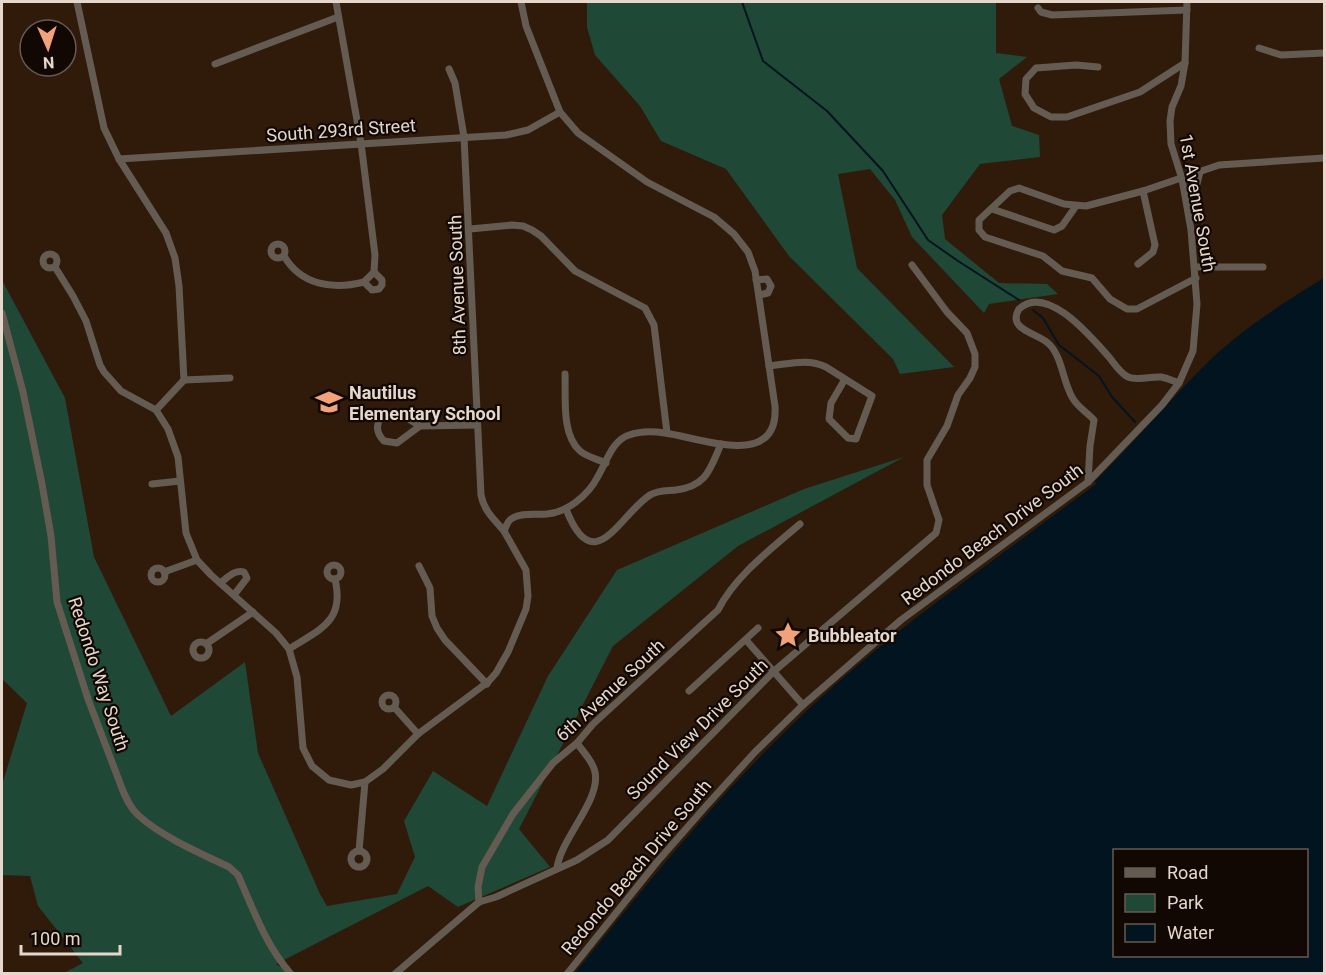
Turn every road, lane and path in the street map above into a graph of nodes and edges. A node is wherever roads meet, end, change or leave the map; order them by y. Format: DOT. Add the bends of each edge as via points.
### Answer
graph roads {
  1 [pos="77,2"];
  2 [pos="336,2"];
  3 [pos="521,2"];
  4 [pos="1187,2"];
  5 [pos="1038,8"];
  6 [pos="1187,10"];
  7 [pos="338,17"];
  8 [pos="1259,48"];
  9 [pos="1324,53"];
  10 [pos="215,63"];
  11 [pos="1185,63"];
  12 [pos="1098,67"];
  13 [pos="449,69"];
  14 [pos="560,112"];
  15 [pos="464,138"];
  16 [pos="361,143"];
  17 [pos="1324,158"];
  18 [pos="119,159"];
  19 [pos="1200,172"];
  20 [pos="1182,179"];
  21 [pos="1143,191"];
  22 [pos="1076,206"];
  23 [pos="992,209"];
  24 [pos="1188,216"];
  25 [pos="470,229"];
  26 [pos="284,256"];
  27 [pos="1138,264"];
  28 [pos="912,265"];
  29 [pos="54,267"];
  30 [pos="1195,267"];
  31 [pos="1263,267"];
  32 [pos="369,277"];
  33 [pos="1196,278"];
  34 [pos="756,280"];
  35 [pos="759,295"];
  36 [pos="2,313"];
  37 [pos="1195,341"];
  38 [pos="769,366"];
  39 [pos="565,374"];
  40 [pos="230,378"];
  41 [pos="845,379"];
  42 [pos="184,380"];
  43 [pos="1179,383"];
  44 [pos="156,410"];
  45 [pos="477,425"];
  46 [pos="420,426"];
  47 [pos="668,433"];
  48 [pos="721,444"];
  49 [pos="1090,461"];
  50 [pos="606,463"];
  51 [pos="1102,470"];
  52 [pos="180,481"];
  53 [pos="1088,482"];
  54 [pos="152,484"];
  55 [pos="566,509"];
  56 [pos="800,524"];
  57 [pos="504,531"];
  58 [pos="196,560"];
  59 [pos="419,566"];
  60 [pos="164,572"];
  61 [pos="335,579"];
  62 [pos="220,583"];
  63 [pos="234,595"];
  64 [pos="253,612"];
  65 [pos="758,628"];
  66 [pos="746,640"];
  67 [pos="206,645"];
  68 [pos="289,650"];
  69 [pos="773,672"];
  70 [pos="487,684"];
  71 [pos="689,691"];
  72 [pos="803,705"];
  73 [pos="394,706"];
  74 [pos="418,734"];
  75 [pos="577,743"];
  76 [pos="365,782"];
  77 [pos="359,851"];
  78 [pos="557,868"];
  79 [pos="479,902"];
  80 [pos="291,974"];
  81 [pos="395,974"];
  82 [pos="567,974"];
  1 -- 18 [label="street" via="100,116"];
  2 -- 7 [label="street"];
  3 -- 14 [label="street" via="526,26"];
  4 -- 6 [label="street, 1st Avenue South"];
  5 -- 6 [label="street" via="1052,15"];
  6 -- 11 [label="street, 1st Avenue South"];
  7 -- 10 [label="street"];
  7 -- 16 [label="street"];
  8 -- 9 [label="street" via="1281,55"];
  11 -- 12 [label="street" via="1140,92 1067,117 1043,114 1026,97 1026,79 1036,68"];
  11 -- 20 [label="street, 1st Avenue South" via="1170,121"];
  13 -- 15 [label="street, 8th Avenue South"];
  14 -- 15 [label="street, South 293rd Street" via="521,132"];
  14 -- 34 [label="street" via="578,133 627,169 725,225 744,246 753,262"];
  15 -- 16 [label="street, South 293rd Street"];
  15 -- 25 [label="street, 8th Avenue South"];
  16 -- 18 [label="street, South 293rd Street"];
  16 -- 32 [label="street" via="375,255"];
  17 -- 19 [label="street" via="1225,164"];
  18 -- 42 [label="street" via="166,233 175,258"];
  19 -- 20 [label="street"];
  19 -- 24 [label="street"];
  20 -- 21 [label="street"];
  20 -- 24 [label="street, 1st Avenue South"];
  21 -- 22 [label="street" via="1095,205"];
  21 -- 27 [label="street" via="1155,245 1153,252"];
  22 -- 23 [label="street" via="1019,188 1010,191"];
  22 -- 23 [label="street" via="1062,226 1054,230"];
  23 -- 33 [label="street" via="979,220 981,234 1043,256 1062,272 1092,278 1123,308 1137,309"];
  24 -- 30 [label="street, 1st Avenue South"];
  25 -- 45 [label="street, 8th Avenue South"];
  25 -- 47 [label="street" via="512,225 532,230 575,271 645,308 652,319 657,346"];
  26 -- 32 [label="street" via="291,268 312,281 331,285"];
  28 -- 69 [label="street, Sound View Drive South" via="968,333 975,354 975,367 927,460 927,481 938,529"];
  29 -- 44 [label="street" via="86,321 104,372 121,391"];
  30 -- 31 [label="street"];
  30 -- 33 [label="street, 1st Avenue South"];
  32 -- 32 [label="street" via="372,290 380,289 382,280"];
  33 -- 37 [label="street, 1st Avenue South"];
  34 -- 35 [label="street"];
  34 -- 35 [label="street" via="767,279 771,286 768,293"];
  35 -- 38 [label="street"];
  36 -- 80 [label="street, Redondo Way South" via="42,484 60,615 123,791 139,816 238,875 270,946"];
  37 -- 43 [label="street, Redondo Beach Drive South"];
  38 -- 41 [label="street" via="811,361"];
  38 -- 48 [label="street" via="775,414 771,432 756,444"];
  39 -- 50 [label="street" via="571,439 582,452"];
  40 -- 42 [label="street"];
  41 -- 41 [label="street" via="873,396 856,439 848,438 829,419 829,408"];
  42 -- 44 [label="street"];
  43 -- 49 [label="street" via="1160,377 1129,377 1060,309 1039,301 1022,305 1016,314 1018,326 1050,344 1072,398 1093,418"];
  43 -- 51 [label="street, Redondo Beach Drive South"];
  44 -- 52 [label="street" via="173,442"];
  45 -- 46 [label="street"];
  45 -- 57 [label="street, 8th Avenue South" via="483,505"];
  46 -- 46 [label="street" via="398,442 384,441 377,428 383,415 397,412"];
  47 -- 48 [label="street"];
  47 -- 50 [label="street" via="626,436"];
  48 -- 55 [label="street" via="700,483 651,495 602,539 580,536"];
  49 -- 51 [label="street" via="1094,468"];
  49 -- 53 [label="street"];
  50 -- 55 [label="street" via="588,491"];
  51 -- 53 [label="street, Redondo Beach Drive South"];
  52 -- 54 [label="street"];
  52 -- 58 [label="street" via="186,533"];
  53 -- 72 [label="street, Redondo Beach Drive South" via="902,620"];
  55 -- 57 [label="street" via="518,516 508,522"];
  56 -- 75 [label="street, 6th Avenue South" via="726,594 718,610"];
  57 -- 70 [label="street, 8th Avenue South" via="526,570 528,596 508,652"];
  58 -- 60 [label="street"];
  58 -- 62 [label="street"];
  59 -- 70 [label="street" via="430,588 437,628"];
  61 -- 68 [label="street" via="335,614"];
  62 -- 63 [label="street"];
  62 -- 63 [label="street" via="238,571 244,572 247,578"];
  63 -- 64 [label="street"];
  64 -- 67 [label="street"];
  64 -- 68 [label="street"];
  65 -- 66 [label="street"];
  66 -- 69 [label="street"];
  66 -- 71 [label="street"];
  68 -- 76 [label="street" via="297,677 306,757 329,780 351,785"];
  69 -- 72 [label="street"];
  69 -- 78 [label="street, Sound View Drive South" via="608,840"];
  70 -- 74 [label="street"];
  72 -- 82 [label="street, Redondo Beach Drive South" via="699,814"];
  73 -- 74 [label="street"];
  74 -- 76 [label="street"];
  75 -- 78 [label="street" via="593,766 595,781 560,853"];
  75 -- 79 [label="street, 6th Avenue South" via="553,762 513,814 482,867"];
  76 -- 77 [label="street"];
  78 -- 79 [label="street, Sound View Drive South"];
  79 -- 81 [label="street"];
}
